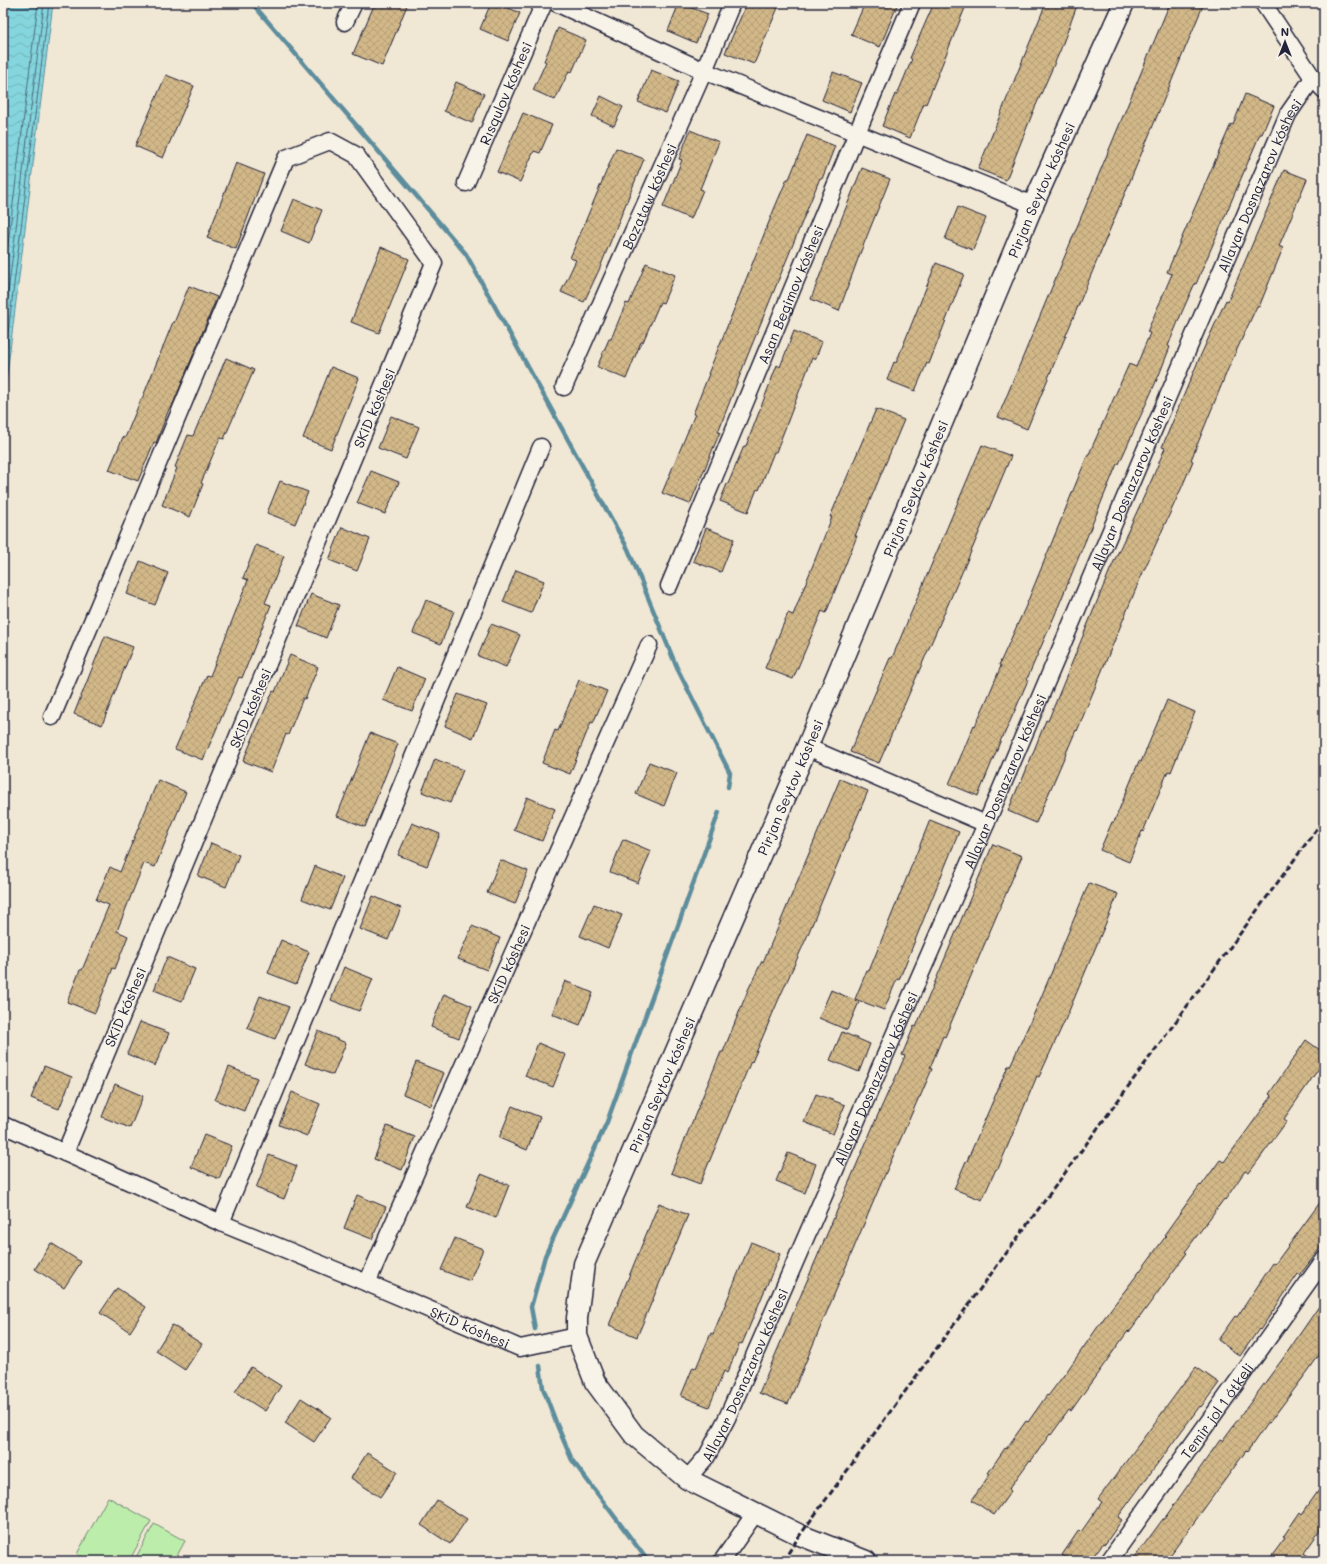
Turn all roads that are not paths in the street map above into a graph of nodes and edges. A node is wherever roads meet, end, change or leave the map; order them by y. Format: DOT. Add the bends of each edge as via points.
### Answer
graph roads {
  1 [pos="354,3"];
  2 [pos="544,3"];
  3 [pos="556,3"];
  4 [pos="732,3"];
  5 [pos="912,3"];
  6 [pos="1124,3"];
  7 [pos="1263,3"];
  8 [pos="345,22"];
  9 [pos="704,71"];
  10 [pos="1313,78"];
  11 [pos="1324,90"];
  12 [pos="857,133"];
  13 [pos="466,183"];
  14 [pos="1033,205"];
  15 [pos="564,387"];
  16 [pos="541,447"];
  17 [pos="670,586"];
  18 [pos="649,645"];
  19 [pos="52,717"];
  20 [pos="807,747"];
  21 [pos="986,824"];
  22 [pos="3,1125"];
  23 [pos="65,1153"];
  24 [pos="221,1223"];
  25 [pos="1324,1260"];
  26 [pos="367,1283"];
  27 [pos="577,1336"];
  28 [pos="687,1479"];
  29 [pos="756,1512"];
  30 [pos="722,1561"];
  31 [pos="866,1561"];
  32 [pos="1109,1561"];
  1 -- 8 [label="street"];
  2 -- 13 [label="street, Rısqulov kóshesi"];
  3 -- 9 [label="street"];
  4 -- 9 [label="street, Bozataw kóshesi"];
  5 -- 12 [label="street, Asan Begimov kóshesi"];
  6 -- 14 [label="main road, Pirjan Seytov kóshesi"];
  7 -- 10 [label="street"];
  9 -- 12 [label="street"];
  9 -- 15 [label="street, Bozataw kóshesi"];
  10 -- 11 [label="street"];
  10 -- 21 [label="street, Allayar Dosnazarov kóshesi" via="1288,114"];
  12 -- 14 [label="street"];
  12 -- 17 [label="street, Asan Begimov kóshesi"];
  14 -- 20 [label="main road, Pirjan Seytov kóshesi"];
  16 -- 24 [label="street"];
  18 -- 26 [label="street, SKiD kóshesi"];
  19 -- 23 [label="street, SKiD kóshesi" via="286,158 330,141 356,155 434,263"];
  20 -- 21 [label="street"];
  20 -- 27 [label="main road, Pirjan Seytov kóshesi" via="584,1264"];
  21 -- 28 [label="street, Allayar Dosnazarov kóshesi" via="727,1418 707,1456"];
  22 -- 23 [label="street, SKiD kóshesi"];
  23 -- 24 [label="street, SKiD kóshesi"];
  24 -- 26 [label="street, SKiD kóshesi"];
  25 -- 32 [label="street, Temir jol 1 ótkeli"];
  26 -- 27 [label="street, SKiD kóshesi" via="520,1348"];
  27 -- 28 [label="main road, Pirjan Seytov kóshesi" via="595,1382 634,1435"];
  28 -- 29 [label="main road, Pirjan Seytov kóshesi"];
  29 -- 30 [label="street"];
  29 -- 31 [label="main road, Pirjan Seytov kóshesi" via="800,1535"];
}
